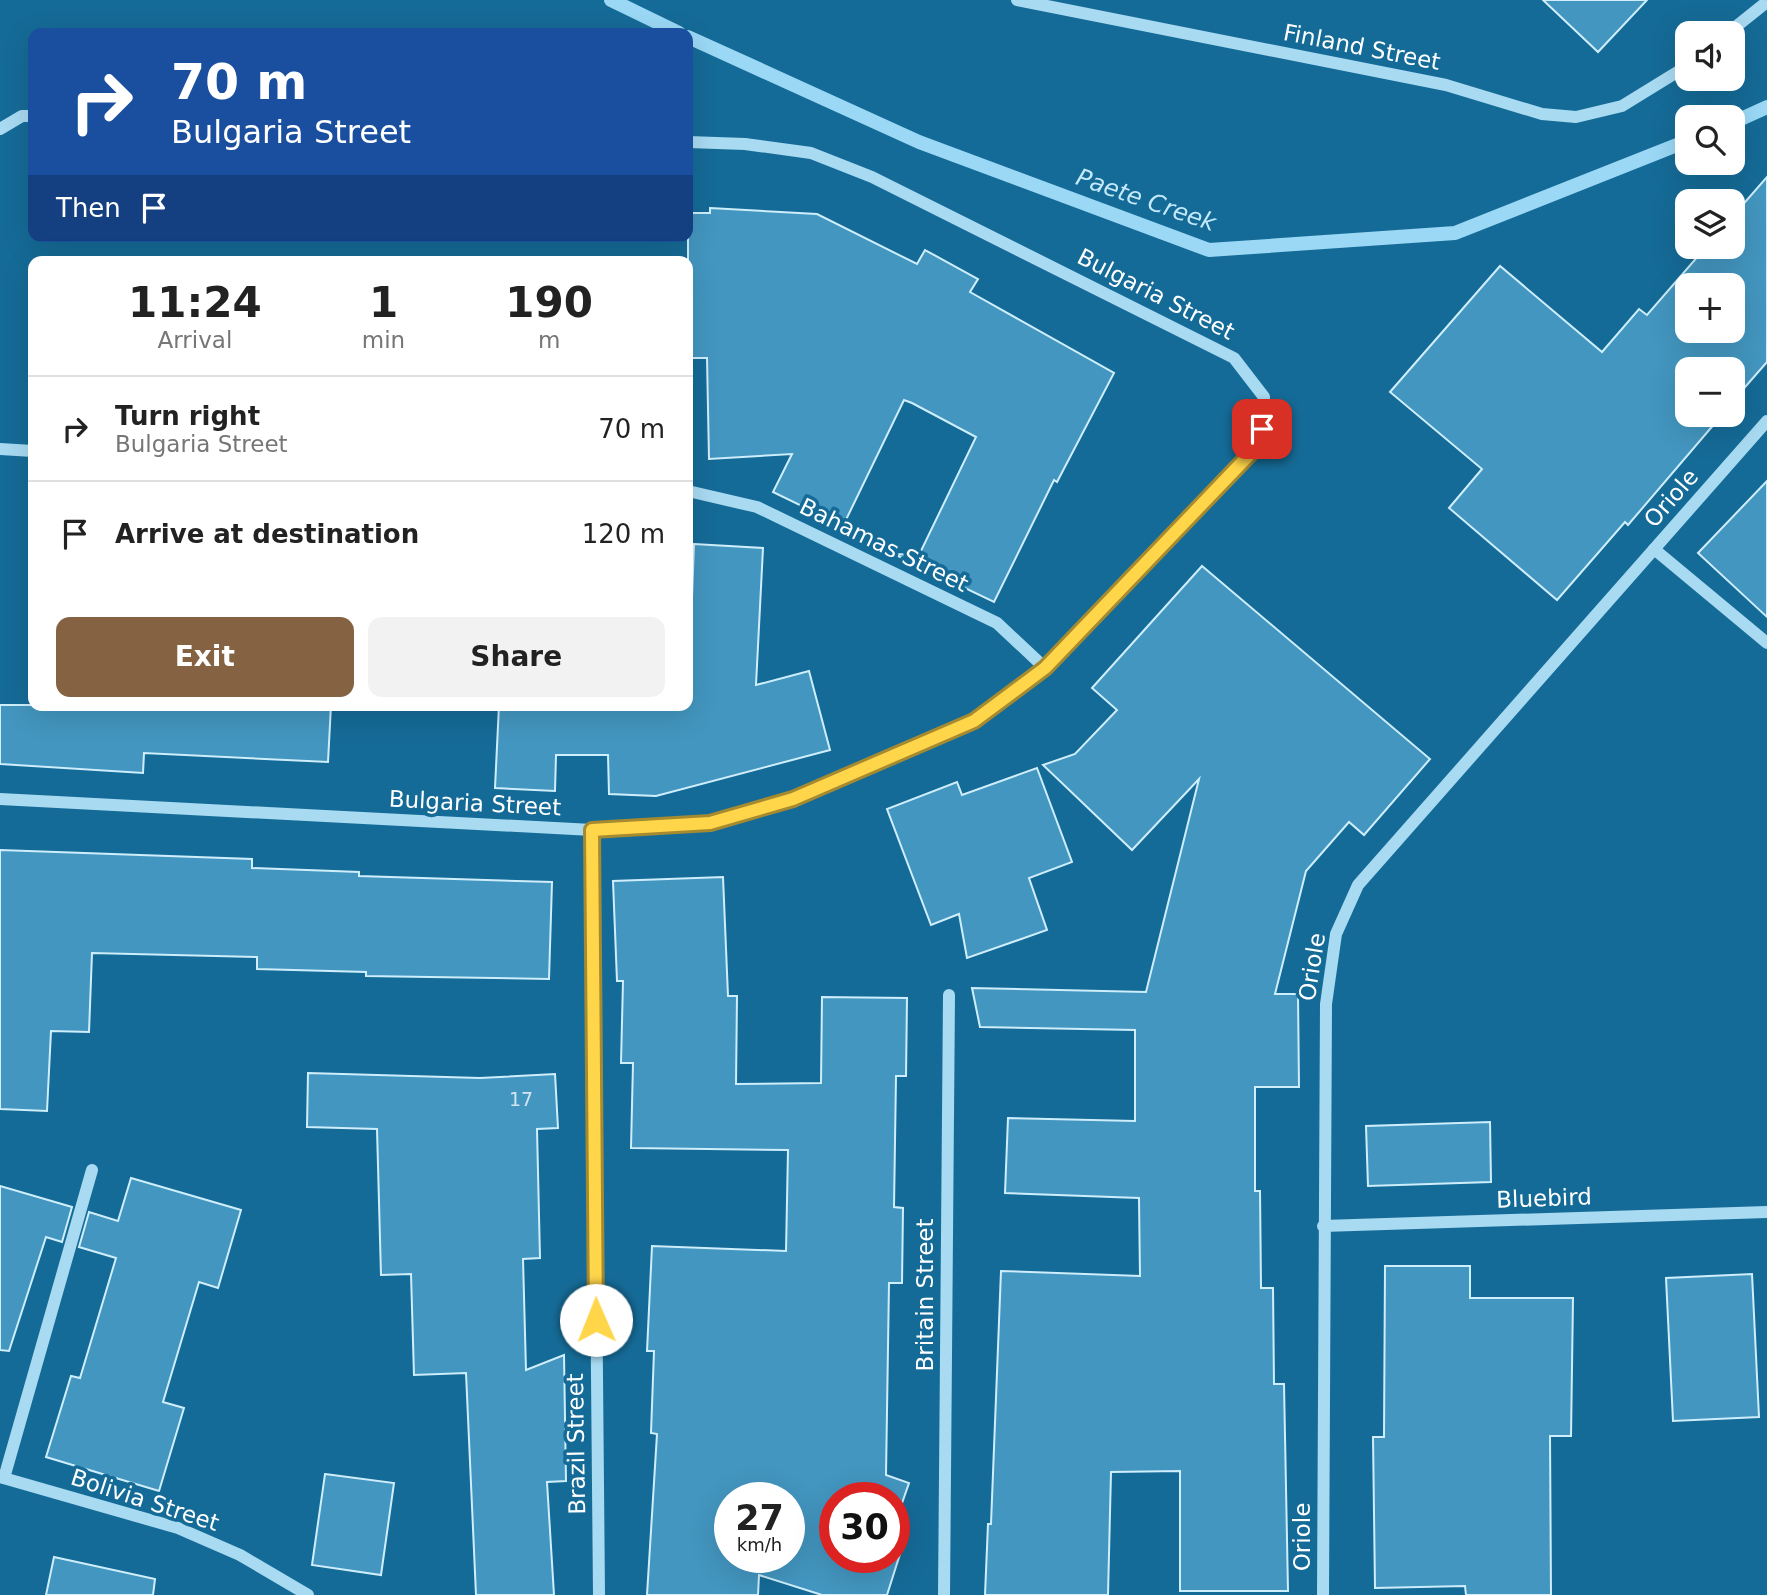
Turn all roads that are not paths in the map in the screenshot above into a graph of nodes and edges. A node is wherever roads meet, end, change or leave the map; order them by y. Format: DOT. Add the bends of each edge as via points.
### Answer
graph roads {
  1 [pos="1017,0"];
  2 [pos="1763,5"];
  3 [pos="1743,21"];
  4 [pos="1675,73"];
  5 [pos="28,116"];
  6 [pos="0,130"];
  7 [pos="693,142"];
  8 [pos="1767,421"];
  9 [pos="0,449"];
  10 [pos="28,451"];
  11 [pos="693,492"];
  12 [pos="1654,549"];
  13 [pos="1767,643"];
  14 [pos="1045,668"];
  15 [pos="0,799"];
  16 [pos="592,830"];
  17 [pos="948,995"];
  18 [pos="92,1170"];
  19 [pos="1767,1212"];
  20 [pos="1323,1226"];
  21 [pos="2,1477"];
  22 [pos="308,1595"];
  23 [pos="599,1595"];
  24 [pos="944,1595"];
  25 [pos="1322,1595"];
  1 -- 4 [label="street, Finland Street" via="1446,85 1542,114 1576,117 1622,106"];
  2 -- 3 [label="street"];
  5 -- 6 [label="street"];
  7 -- 14 [label="street, Bulgaria Street" via="810,153 872,177 1234,358 1264,397 1262,429 1250,454"];
  8 -- 12 [label="street, Oriole"];
  9 -- 10 [label="street"];
  11 -- 14 [label="street, Bahamas Street" via="757,507 997,623"];
  12 -- 13 [label="street"];
  12 -- 20 [label="street, Oriole" via="1357,885 1336,934 1326,1004"];
  14 -- 16 [label="street, Bulgaria Street" via="974,721 793,799 710,823"];
  15 -- 16 [label="street, Bulgaria Street"];
  16 -- 23 [label="street, Brazil Street"];
  17 -- 24 [label="street, Britain Street"];
  18 -- 21 [label="street"];
  19 -- 20 [label="street, Bluebird"];
  20 -- 25 [label="street, Oriole"];
  21 -- 22 [label="street, Bolivia Street" via="178,1528 240,1555"];
}
